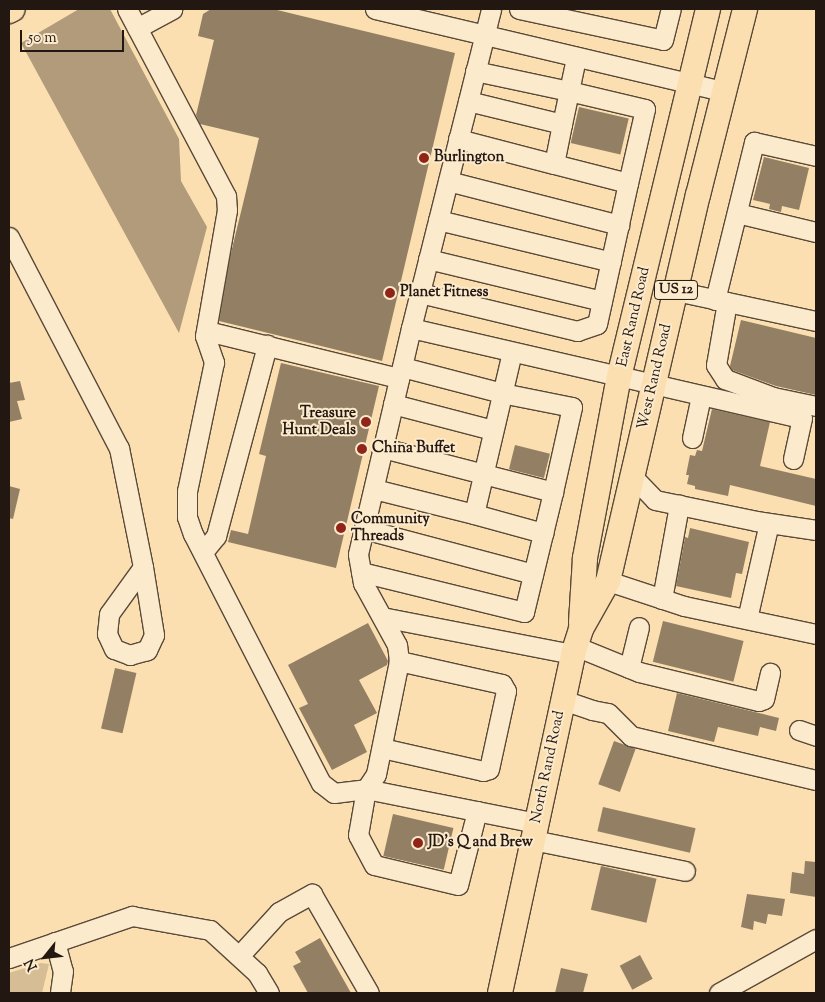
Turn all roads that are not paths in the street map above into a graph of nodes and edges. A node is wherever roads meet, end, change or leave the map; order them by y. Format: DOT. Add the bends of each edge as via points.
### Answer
graph roads {
  1 [pos="12,9"];
  2 [pos="127,9"];
  3 [pos="172,9"];
  4 [pos="491,9"];
  5 [pos="519,9"];
  6 [pos="670,9"];
  7 [pos="708,9"];
  8 [pos="745,9"];
  9 [pos="382,10"];
  10 [pos="9,11"];
  11 [pos="583,16"];
  12 [pos="137,28"];
  13 [pos="484,35"];
  14 [pos="576,57"];
  15 [pos="475,71"];
  16 [pos="689,84"];
  17 [pos="569,91"];
  18 [pos="725,92"];
  19 [pos="468,101"];
  20 [pos="562,124"];
  21 [pos="458,140"];
  22 [pos="816,156"];
  23 [pos="554,164"];
  24 [pos="448,181"];
  25 [pos="628,183"];
  26 [pos="737,213"];
  27 [pos="438,220"];
  28 [pos="619,225"];
  29 [pos="816,232"];
  30 [pos="9,237"];
  31 [pos="428,259"];
  32 [pos="611,262"];
  33 [pos="676,291"];
  34 [pos="420,293"];
  35 [pos="602,301"];
  36 [pos="721,301"];
  37 [pos="816,321"];
  38 [pos="411,328"];
  39 [pos="207,331"];
  40 [pos="267,346"];
  41 [pos="512,352"];
  42 [pos="400,372"];
  43 [pos="619,377"];
  44 [pos="653,385"];
  45 [pos="502,393"];
  46 [pos="701,396"];
  47 [pos="393,404"];
  48 [pos="816,406"];
  49 [pos="809,420"];
  50 [pos="493,430"];
  51 [pos="692,438"];
  52 [pos="383,448"];
  53 [pos="793,459"];
  54 [pos="483,474"];
  55 [pos="632,476"];
  56 [pos="374,489"];
  57 [pos="553,492"];
  58 [pos="655,500"];
  59 [pos="679,505"];
  60 [pos="474,514"];
  61 [pos="623,515"];
  62 [pos="769,523"];
  63 [pos="364,529"];
  64 [pos="816,530"];
  65 [pos="543,533"];
  66 [pos="203,552"];
  67 [pos="143,567"];
  68 [pos="361,572"];
  69 [pos="533,574"];
  70 [pos="608,581"];
  71 [pos="662,599"];
  72 [pos="382,617"];
  73 [pos="747,619"];
  74 [pos="639,627"];
  75 [pos="816,634"];
  76 [pos="576,643"];
  77 [pos="399,661"];
  78 [pos="629,668"];
  79 [pos="770,673"];
  80 [pos="563,700"];
  81 [pos="382,748"];
  82 [pos="816,780"];
  83 [pos="366,789"];
  84 [pos="477,811"];
  85 [pos="534,832"];
  86 [pos="685,871"];
  87 [pos="816,939"];
  88 [pos="55,942"];
  89 [pos="239,956"];
  90 [pos="9,958"];
  91 [pos="60,993"];
  92 [pos="269,993"];
  93 [pos="369,993"];
  94 [pos="500,993"];
  95 [pos="719,993"];
  1 -- 10 [label="main road"];
  2 -- 12 [label="street"];
  3 -- 12 [label="street"];
  4 -- 13 [label="street"];
  5 -- 11 [label="street"];
  6 -- 11 [label="street" via="663,40"];
  7 -- 16 [label="main road, East Rand Road / US 12"];
  8 -- 18 [label="main road, US 12"];
  9 -- 13 [label="street"];
  12 -- 39 [label="street" via="226,196 227,210"];
  13 -- 14 [label="street"];
  13 -- 15 [label="street"];
  14 -- 16 [label="street"];
  14 -- 17 [label="street"];
  15 -- 17 [label="street"];
  15 -- 19 [label="street"];
  16 -- 18 [label="street"];
  16 -- 43 [label="main road, East Rand Road / US 12"];
  17 -- 20 [label="street"];
  17 -- 25 [label="street" via="645,109"];
  18 -- 33 [label="main road, West Rand Road / US 12"];
  19 -- 20 [label="street"];
  19 -- 21 [label="street"];
  20 -- 23 [label="street"];
  21 -- 23 [label="street"];
  21 -- 24 [label="street"];
  22 -- 26 [label="street" via="754,142"];
  23 -- 25 [label="street"];
  24 -- 27 [label="street"];
  24 -- 28 [label="street"];
  25 -- 28 [label="street"];
  26 -- 29 [label="street"];
  26 -- 36 [label="street"];
  27 -- 31 [label="street"];
  27 -- 32 [label="street"];
  28 -- 32 [label="street"];
  30 -- 67 [label="street" via="119,448"];
  31 -- 34 [label="street"];
  31 -- 35 [label="street"];
  32 -- 35 [label="street"];
  33 -- 36 [label="street"];
  33 -- 44 [label="main road, West Rand Road / US 12"];
  34 -- 35 [label="street" via="576,331 598,324"];
  34 -- 38 [label="street"];
  36 -- 37 [label="street"];
  36 -- 48 [label="street" via="716,364 725,380 773,397"];
  38 -- 41 [label="street"];
  38 -- 42 [label="street"];
  39 -- 40 [label="street"];
  39 -- 66 [label="street" via="205,336 214,362 187,508 187,517"];
  40 -- 42 [label="street"];
  40 -- 66 [label="street" via="216,536"];
  41 -- 43 [label="street"];
  41 -- 45 [label="street"];
  42 -- 45 [label="street"];
  42 -- 47 [label="street"];
  43 -- 44 [label="street"];
  43 -- 76 [label="main road, East Rand Road / US 12" via="585,558"];
  44 -- 46 [label="street"];
  44 -- 55 [label="main road, West Rand Road / US 12"];
  45 -- 50 [label="street"];
  45 -- 57 [label="street" via="572,407"];
  46 -- 49 [label="street"];
  46 -- 51 [label="street"];
  47 -- 50 [label="street"];
  47 -- 52 [label="street"];
  49 -- 53 [label="street"];
  50 -- 54 [label="street"];
  52 -- 54 [label="street"];
  52 -- 56 [label="street"];
  54 -- 57 [label="street"];
  54 -- 60 [label="street"];
  55 -- 58 [label="street"];
  55 -- 61 [label="main road, West Rand Road / US 12"];
  56 -- 60 [label="street"];
  56 -- 63 [label="street"];
  57 -- 65 [label="street"];
  58 -- 59 [label="street"];
  58 -- 61 [label="street"];
  59 -- 62 [label="street"];
  59 -- 71 [label="street"];
  60 -- 65 [label="street"];
  61 -- 70 [label="main road, West Rand Road / US 12"];
  62 -- 64 [label="street"];
  62 -- 73 [label="street"];
  63 -- 68 [label="street" via="358,554"];
  63 -- 69 [label="street"];
  65 -- 69 [label="street"];
  66 -- 83 [label="street" via="321,783 334,793"];
  68 -- 69 [label="street" via="524,612"];
  68 -- 72 [label="street"];
  70 -- 71 [label="street"];
  70 -- 76 [label="main road, West Rand Road / US 12"];
  71 -- 73 [label="street"];
  72 -- 76 [label="street"];
  72 -- 77 [label="street" via="397,645"];
  73 -- 75 [label="street"];
  74 -- 78 [label="street"];
  76 -- 78 [label="street"];
  76 -- 80 [label="main road, North Rand Road / US 12"];
  77 -- 81 [label="street"];
  77 -- 81 [label="street" via="502,684 506,691 489,769 483,771"];
  78 -- 79 [label="street" via="759,701 764,698"];
  80 -- 82 [label="street" via="608,713 631,736"];
  80 -- 85 [label="main road, North Rand Road / US 12"];
  81 -- 83 [label="street" via="376,774"];
  83 -- 84 [label="street"];
  83 -- 84 [label="street" via="358,835 374,865 458,884"];
  84 -- 85 [label="street"];
  85 -- 86 [label="street"];
  85 -- 94 [label="main road, North Rand Road / US 12"];
  87 -- 95 [label="street"];
  88 -- 89 [label="street" via="132,916 210,930"];
  88 -- 90 [label="street"];
  88 -- 91 [label="street" via="63,971"];
  89 -- 92 [label="street" via="258,973"];
  89 -- 93 [label="street" via="279,912 312,894"];
}
